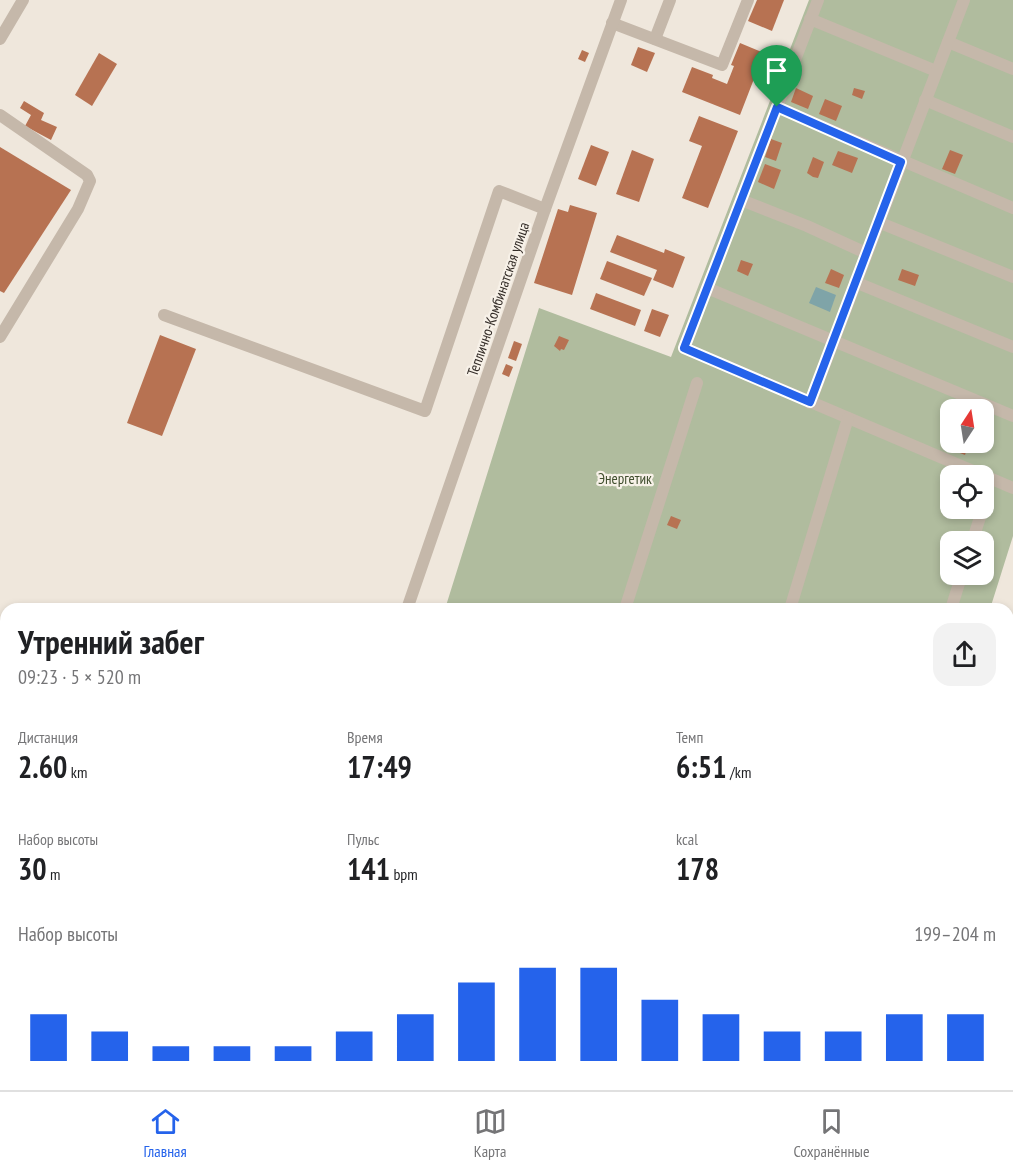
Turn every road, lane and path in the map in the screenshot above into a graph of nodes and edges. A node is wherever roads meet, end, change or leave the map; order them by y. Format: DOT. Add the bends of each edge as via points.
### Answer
graph roads {
  1 [pos="24,0"];
  2 [pos="621,0"];
  3 [pos="670,0"];
  4 [pos="748,0"];
  5 [pos="818,0"];
  6 [pos="964,0"];
  7 [pos="810,19"];
  8 [pos="612,23"];
  9 [pos="0,39"];
  10 [pos="655,39"];
  11 [pos="948,42"];
  12 [pos="1013,69"];
  13 [pos="936,71"];
  14 [pos="925,100"];
  15 [pos="777,107"];
  16 [pos="0,115"];
  17 [pos="1013,136"];
  18 [pos="901,162"];
  19 [pos="741,200"];
  20 [pos="1013,208"];
  21 [pos="545,209"];
  22 [pos="878,222"];
  23 [pos="866,253"];
  24 [pos="1013,277"];
  25 [pos="855,282"];
  26 [pos="707,288"];
  27 [pos="0,313"];
  28 [pos="164,315"];
  29 [pos="12,320"];
  30 [pos="0,337"];
  31 [pos="832,342"];
  32 [pos="1013,347"];
  33 [pos="697,383"];
  34 [pos="810,402"];
  35 [pos="1013,416"];
  36 [pos="848,418"];
  37 [pos="1013,488"];
  38 [pos="959,585"];
  39 [pos="409,603"];
  40 [pos="627,603"];
  41 [pos="792,603"];
  42 [pos="953,603"];
  1 -- 9 [label="street"];
  2 -- 8 [label="street, Теплично-Комбинатская улица"];
  3 -- 10 [label="street"];
  4 -- 10 [label="street" via="722,65"];
  5 -- 7 [label="street"];
  6 -- 11 [label="street"];
  7 -- 13 [label="street"];
  7 -- 15 [label="street"];
  8 -- 10 [label="street"];
  8 -- 21 [label="street, Теплично-Комбинатская улица"];
  11 -- 12 [label="street"];
  11 -- 13 [label="street"];
  13 -- 14 [label="street"];
  14 -- 17 [label="street"];
  14 -- 18 [label="street"];
  15 -- 18 [label="street"];
  15 -- 19 [label="street"];
  16 -- 29 [label="street" via="87,175 90,181 78,209"];
  18 -- 20 [label="street"];
  18 -- 22 [label="street"];
  19 -- 23 [label="street"];
  19 -- 26 [label="street"];
  21 -- 28 [label="street" via="499,191 424,411"];
  21 -- 39 [label="street, Теплично-Комбинатская улица"];
  22 -- 23 [label="street"];
  22 -- 24 [label="street"];
  23 -- 25 [label="street"];
  25 -- 31 [label="street"];
  25 -- 32 [label="street"];
  26 -- 31 [label="street"];
  26 -- 34 [label="street" via="684,348"];
  27 -- 29 [label="street"];
  29 -- 30 [label="street"];
  31 -- 34 [label="street"];
  31 -- 35 [label="street"];
  33 -- 40 [label="street"];
  34 -- 36 [label="street"];
  36 -- 37 [label="street"];
  36 -- 41 [label="street"];
  38 -- 42 [label="street"];
}
